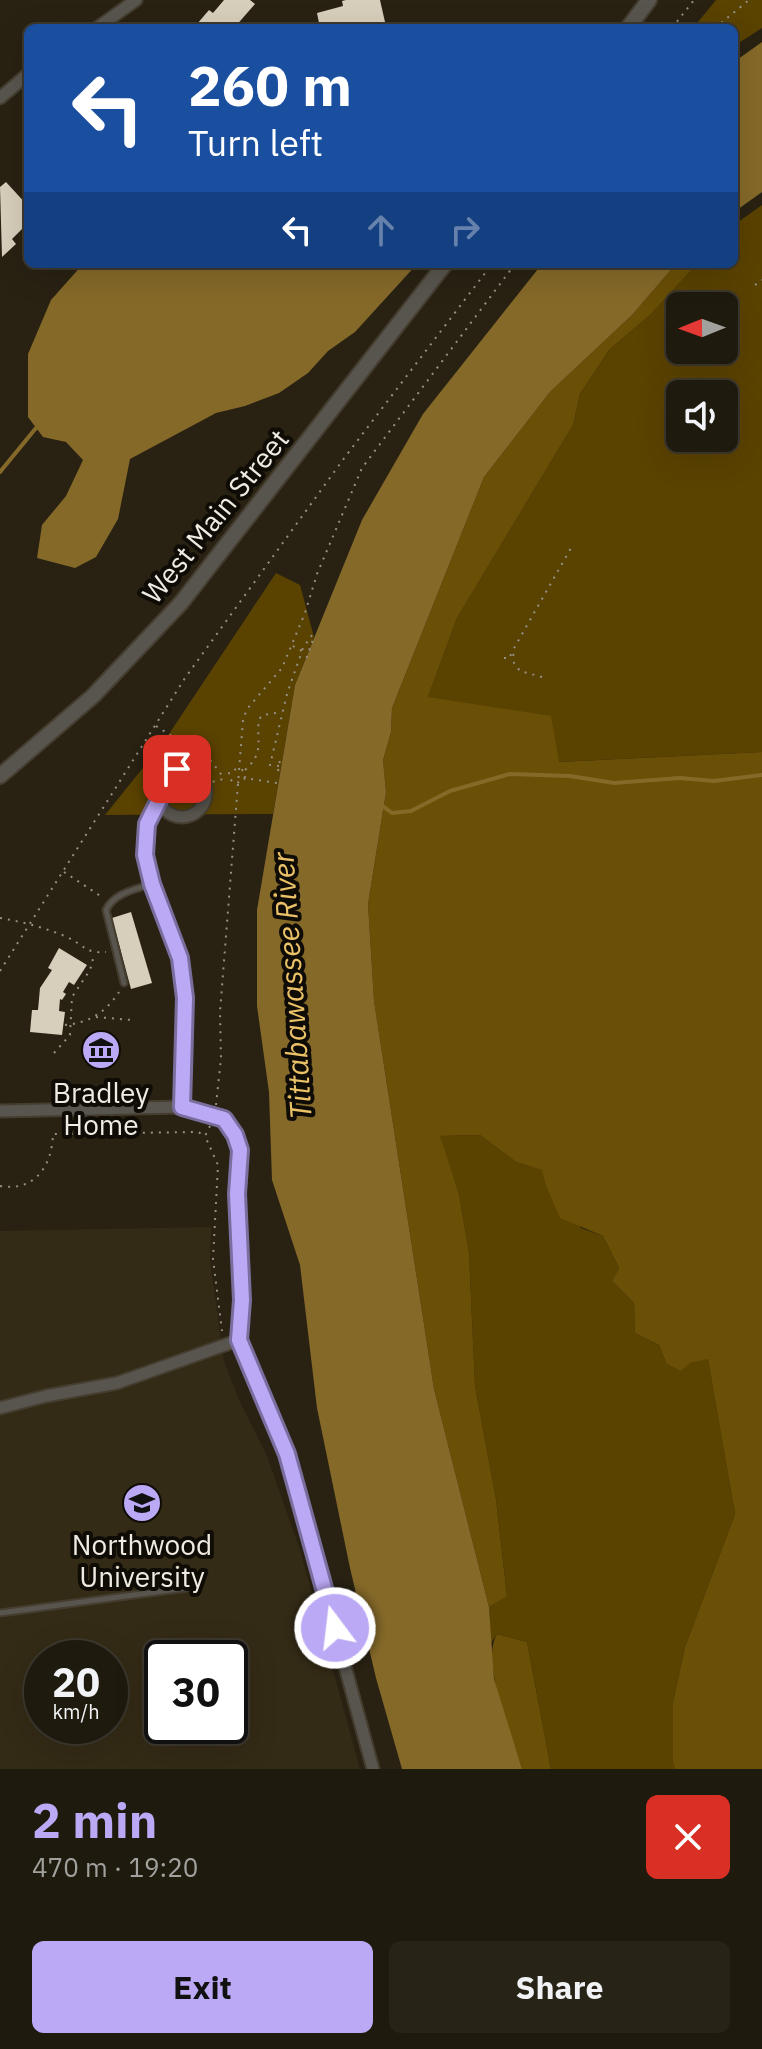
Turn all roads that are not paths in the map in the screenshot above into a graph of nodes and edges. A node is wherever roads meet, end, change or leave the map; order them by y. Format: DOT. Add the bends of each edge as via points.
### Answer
graph roads {
  1 [pos="136,0"];
  2 [pos="649,0"];
  3 [pos="103,24"];
  4 [pos="631,24"];
  5 [pos="24,77"];
  6 [pos="0,98"];
  7 [pos="442,268"];
  8 [pos="0,776"];
  9 [pos="159,800"];
  10 [pos="152,884"];
  11 [pos="124,983"];
  12 [pos="182,1107"];
  13 [pos="0,1111"];
  14 [pos="239,1340"];
  15 [pos="0,1408"];
  16 [pos="186,1588"];
  17 [pos="0,1613"];
  18 [pos="373,1769"];
  1 -- 3 [label="street"];
  2 -- 4 [label="street"];
  5 -- 6 [label="street"];
  7 -- 8 [label="street, West Main Street" via="173,612 93,696"];
  9 -- 9 [label="street" via="176,817 192,816 203,806 205,784 191,770 171,772 161,781"];
  9 -- 10 [label="street" via="147,824 145,855"];
  10 -- 11 [label="lane" via="125,892 106,910"];
  10 -- 12 [label="street" via="180,958 185,998"];
  12 -- 13 [label="street"];
  12 -- 14 [label="street" via="224,1119 240,1150"];
  14 -- 15 [label="street" via="117,1383"];
  14 -- 18 [label="street" via="287,1454"];
  16 -- 17 [label="lane"];
}
